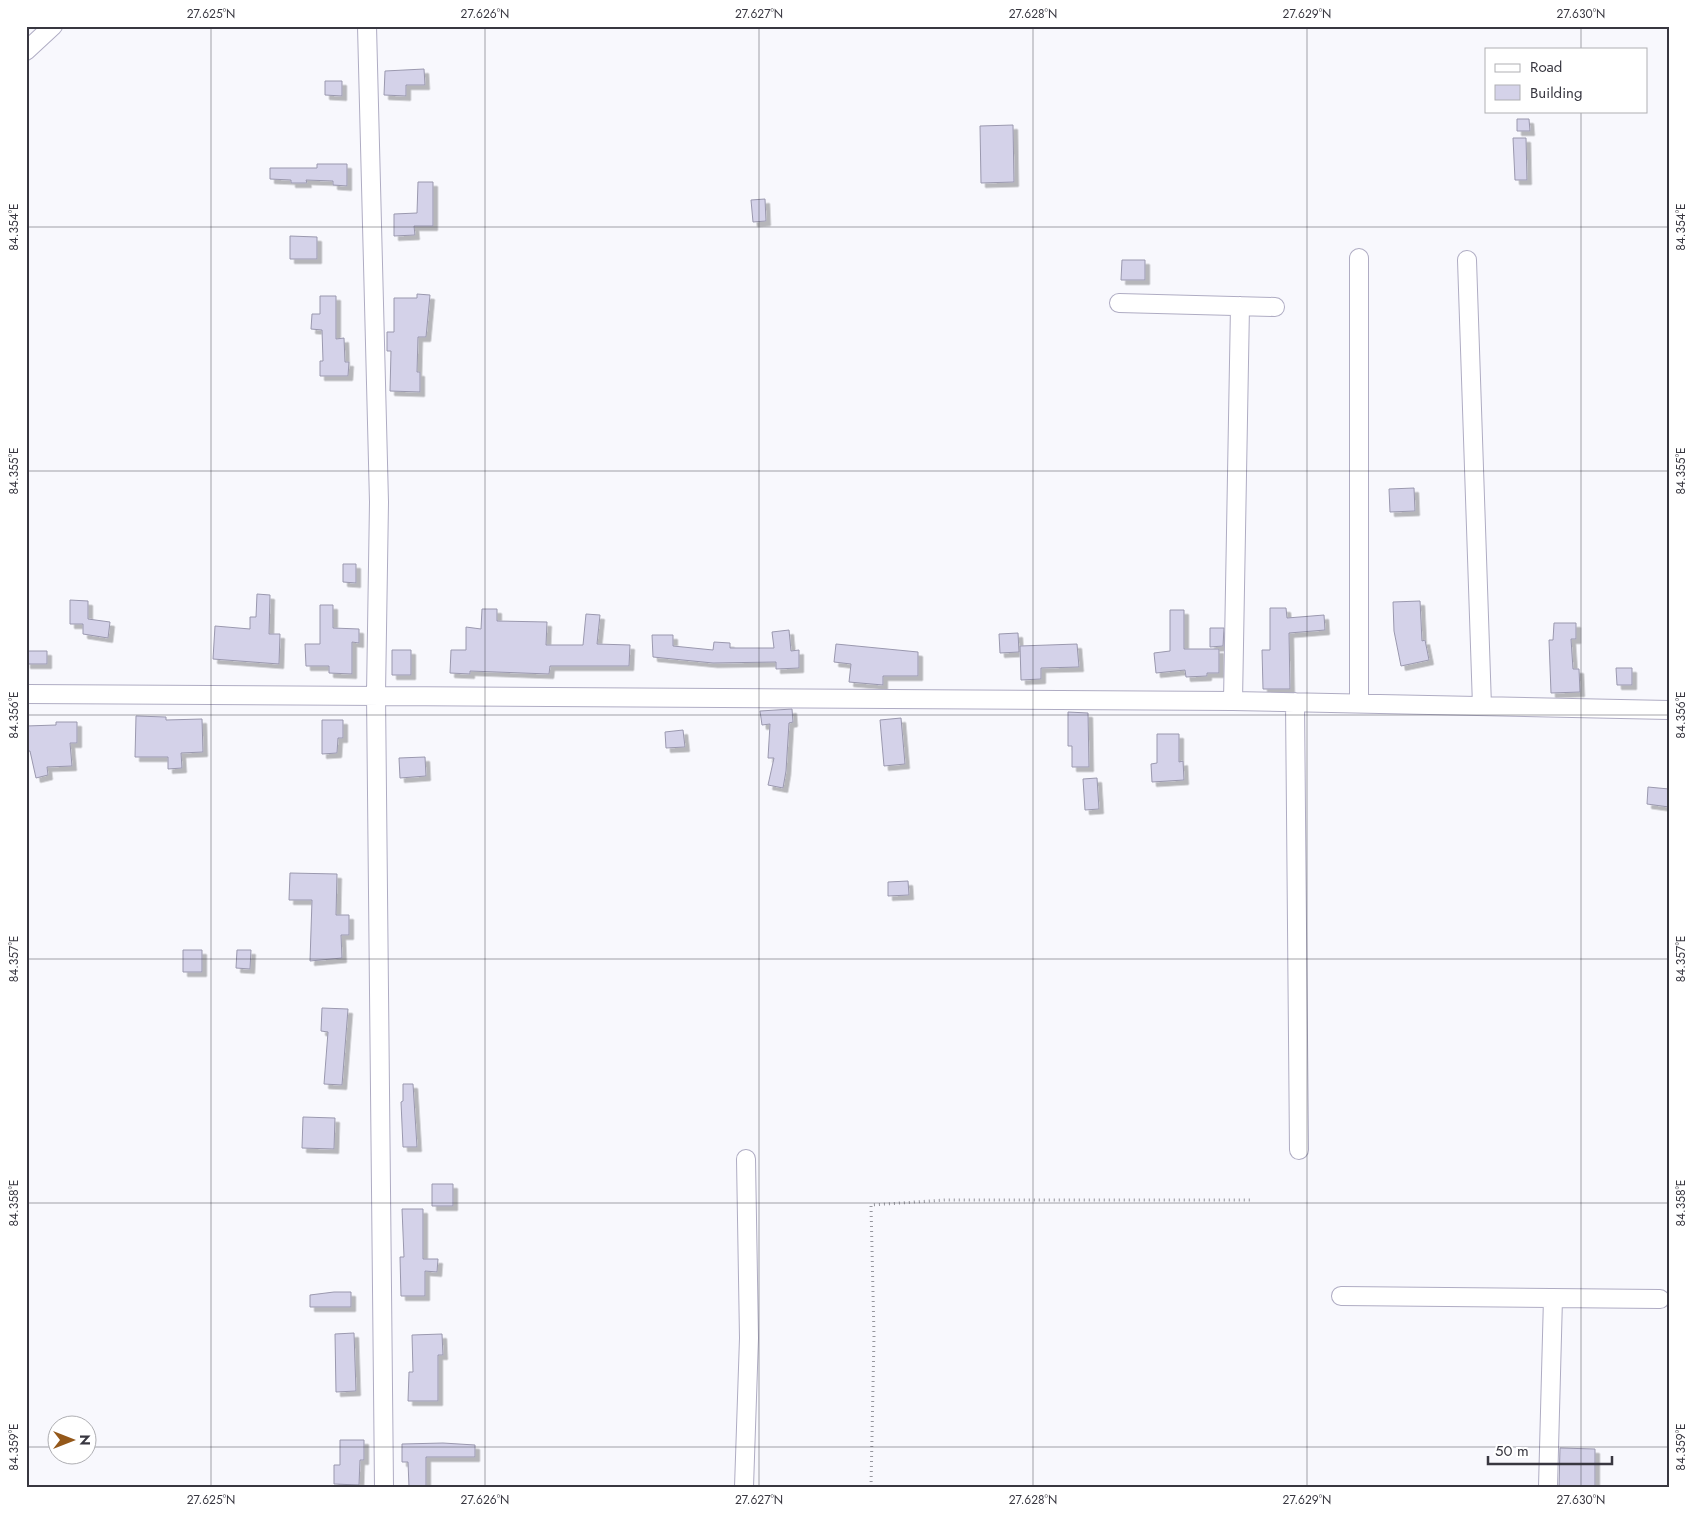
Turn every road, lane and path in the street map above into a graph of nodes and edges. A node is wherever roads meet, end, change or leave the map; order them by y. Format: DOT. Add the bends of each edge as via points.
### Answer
graph roads {
  1 [pos="53,26"];
  2 [pos="367,26"];
  3 [pos="26,51"];
  4 [pos="1359,258"];
  5 [pos="1467,260"];
  6 [pos="1119,303"];
  7 [pos="1240,306"];
  8 [pos="1275,307"];
  9 [pos="26,694"];
  10 [pos="376,694"];
  11 [pos="1234,701"];
  12 [pos="1295,702"];
  13 [pos="1359,703"];
  14 [pos="1482,706"];
  15 [pos="1669,710"];
  16 [pos="1299,1150"];
  17 [pos="746,1159"];
  18 [pos="1252,1200"];
  19 [pos="1341,1296"];
  20 [pos="1553,1298"];
  21 [pos="1660,1299"];
  22 [pos="384,1487"];
  23 [pos="744,1487"];
  24 [pos="871,1487"];
  25 [pos="1548,1487"];
  1 -- 3 [label="street"];
  2 -- 10 [label="street" via="379,502"];
  4 -- 13 [label="street"];
  5 -- 14 [label="street"];
  6 -- 7 [label="street"];
  7 -- 8 [label="street"];
  7 -- 11 [label="street"];
  9 -- 10 [label="street"];
  10 -- 11 [label="street"];
  10 -- 22 [label="street"];
  11 -- 12 [label="street"];
  12 -- 13 [label="street"];
  12 -- 16 [label="street"];
  13 -- 14 [label="street"];
  14 -- 15 [label="street"];
  17 -- 23 [label="street" via="749,1338"];
  18 -- 24 [label="path" via="945,1200 870,1205 874,1336"];
  19 -- 20 [label="street"];
  20 -- 21 [label="street"];
  20 -- 25 [label="street"];
}
